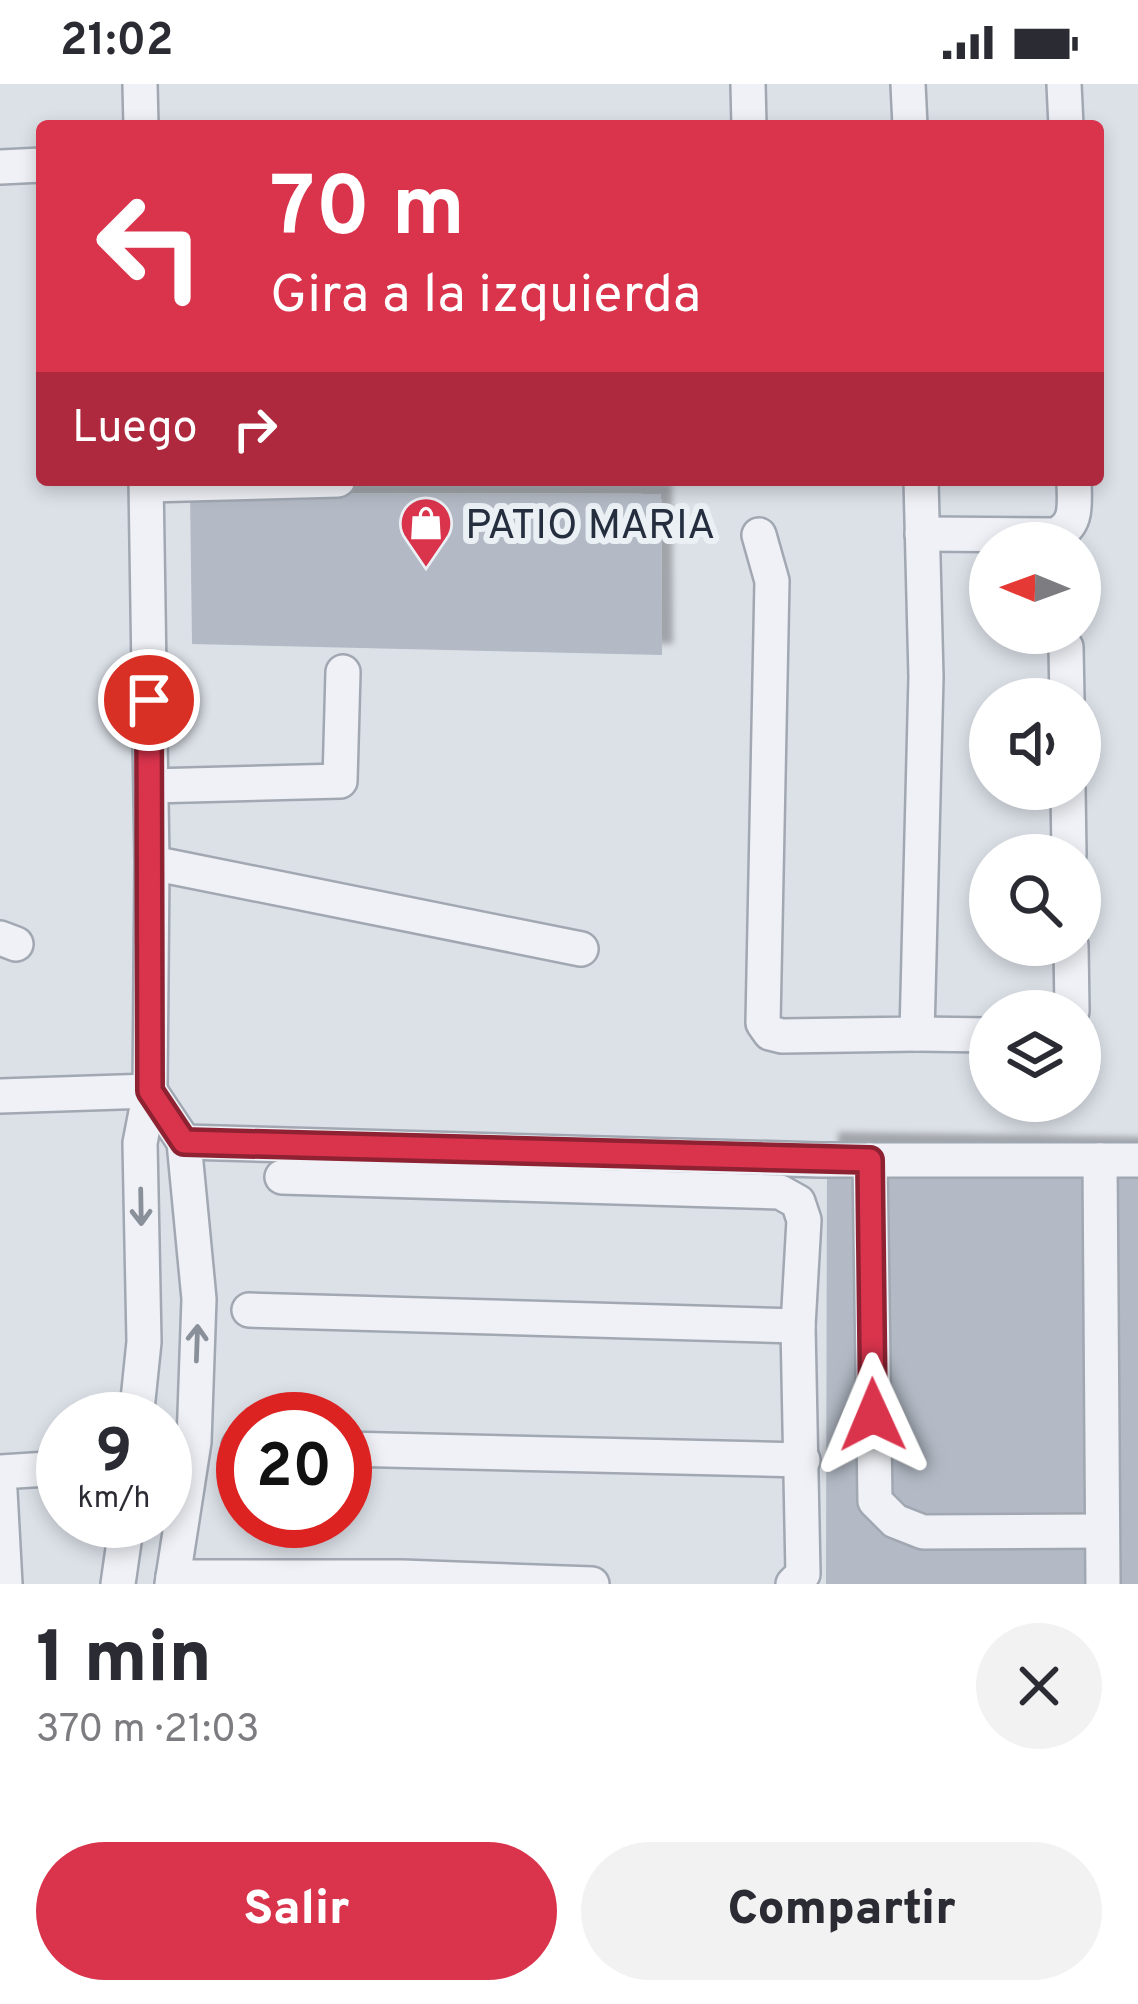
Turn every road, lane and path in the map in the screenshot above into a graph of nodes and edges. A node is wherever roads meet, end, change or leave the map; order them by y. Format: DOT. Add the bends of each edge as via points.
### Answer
graph roads {
  1 [pos="140,84"];
  2 [pos="748,84"];
  3 [pos="908,84"];
  4 [pos="1064,84"];
  5 [pos="141,120"];
  6 [pos="749,120"];
  7 [pos="910,120"];
  8 [pos="1066,120"];
  9 [pos="36,165"];
  10 [pos="0,167"];
  11 [pos="146,486"];
  12 [pos="921,486"];
  13 [pos="1074,486"];
  14 [pos="922,534"];
  15 [pos="759,535"];
  16 [pos="343,672"];
  17 [pos="151,786"];
  18 [pos="152,863"];
  19 [pos="581,949"];
  20 [pos="917,1034"];
  21 [pos="969,1034"];
  22 [pos="150,1091"];
  23 [pos="0,1096"];
  24 [pos="184,1142"];
  25 [pos="870,1160"];
  26 [pos="1100,1160"];
  27 [pos="1138,1160"];
  28 [pos="282,1177"];
  29 [pos="249,1310"];
  30 [pos="798,1326"];
  31 [pos="139,1392"];
  32 [pos="187,1392"];
  33 [pos="372,1450"];
  34 [pos="802,1460"];
  35 [pos="36,1470"];
  36 [pos="0,1472"];
  37 [pos="0,1491"];
  38 [pos="1102,1531"];
  39 [pos="123,1548"];
  40 [pos="174,1548"];
  41 [pos="172,1580"];
  42 [pos="402,1580"];
  43 [pos="5,1584"];
  44 [pos="118,1584"];
  45 [pos="592,1584"];
  46 [pos="793,1584"];
  47 [pos="1103,1584"];
  1 -- 5 [label="street"];
  2 -- 6 [label="street"];
  3 -- 7 [label="street"];
  4 -- 8 [label="street"];
  9 -- 10 [label="street"];
  11 -- 17 [label="street"];
  12 -- 14 [label="street"];
  13 -- 14 [label="street" via="1074,518 1055,536"];
  14 -- 20 [label="street"];
  15 -- 20 [label="street" via="772,581 763,1023 782,1036"];
  16 -- 17 [label="street" via="340,781"];
  17 -- 18 [label="street"];
  18 -- 19 [label="street"];
  18 -- 22 [label="street"];
  20 -- 21 [label="street"];
  22 -- 23 [label="street"];
  22 -- 24 [label="street"];
  22 -- 31 [label="street, one-way" via="140,1143"];
  24 -- 25 [label="street"];
  32 -- 24 [label="street, one-way" via="199,1299"];
  25 -- 26 [label="street"];
  25 -- 38 [label="street" via="874,1501 922,1532"];
  26 -- 27 [label="street"];
  26 -- 38 [label="street"];
  28 -- 30 [label="street" via="780,1192 798,1202 804,1220"];
  29 -- 30 [label="street"];
  30 -- 34 [label="street"];
  33 -- 34 [label="street"];
  34 -- 46 [label="street" via="803,1574"];
  35 -- 36 [label="street"];
  37 -- 43 [label="street"];
  38 -- 47 [label="street"];
  39 -- 44 [label="street"];
  40 -- 41 [label="street"];
  41 -- 42 [label="street"];
  42 -- 45 [label="street"];
}
